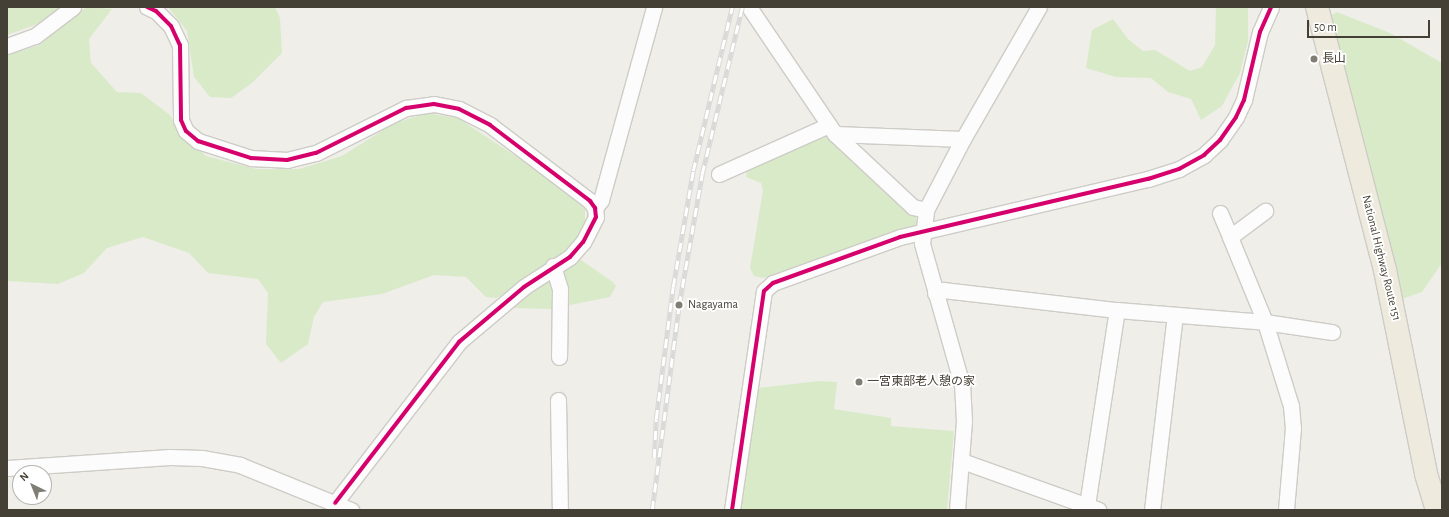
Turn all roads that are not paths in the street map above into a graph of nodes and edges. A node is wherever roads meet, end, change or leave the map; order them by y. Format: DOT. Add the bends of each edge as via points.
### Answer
graph roads {
  1 [pos="73,7"];
  2 [pos="147,7"];
  3 [pos="654,7"];
  4 [pos="749,7"];
  5 [pos="1039,7"];
  6 [pos="1271,7"];
  7 [pos="1317,7"];
  8 [pos="7,46"];
  9 [pos="832,130"];
  10 [pos="963,140"];
  11 [pos="719,174"];
  12 [pos="595,208"];
  13 [pos="926,210"];
  14 [pos="1265,211"];
  15 [pos="1220,213"];
  16 [pos="923,232"];
  17 [pos="1230,238"];
  18 [pos="553,266"];
  19 [pos="935,293"];
  20 [pos="1117,310"];
  21 [pos="1175,315"];
  22 [pos="1265,322"];
  23 [pos="1332,332"];
  24 [pos="559,356"];
  25 [pos="558,400"];
  26 [pos="962,461"];
  27 [pos="7,468"];
  28 [pos="335,503"];
  29 [pos="1093,508"];
  30 [pos="351,510"];
  31 [pos="560,510"];
  32 [pos="732,510"];
  33 [pos="957,510"];
  34 [pos="1152,510"];
  35 [pos="1286,510"];
  36 [pos="1437,510"];
  1 -- 8 [label="street" via="35,36"];
  2 -- 12 [label="street" via="156,11 171,26 180,45 181,120 186,131 198,141 251,158 287,160 316,154 406,108 434,104 459,109 490,125 590,201"];
  3 -- 12 [label="street" via="601,200"];
  4 -- 9 [label="street"];
  5 -- 10 [label="street"];
  6 -- 16 [label="street" via="1260,32 1244,100 1220,140 1204,154 1179,169 1148,178"];
  7 -- 36 [label="highway, National Highway Route 151" via="1387,278 1426,474"];
  9 -- 10 [label="street"];
  9 -- 11 [label="street"];
  9 -- 13 [label="street" via="913,207"];
  10 -- 13 [label="street"];
  12 -- 18 [label="street" via="596,217 583,242 570,257"];
  13 -- 16 [label="street"];
  14 -- 17 [label="street"];
  15 -- 17 [label="street"];
  16 -- 19 [label="street" via="922,244"];
  16 -- 32 [label="street" via="900,237 772,283 764,290"];
  17 -- 22 [label="street"];
  18 -- 24 [label="street" via="560,289"];
  18 -- 28 [label="street" via="483,319 459,342"];
  19 -- 20 [label="street" via="943,290"];
  19 -- 26 [label="street" via="962,385"];
  20 -- 21 [label="street"];
  20 -- 29 [label="street"];
  21 -- 22 [label="street"];
  21 -- 34 [label="street"];
  22 -- 23 [label="street"];
  22 -- 35 [label="street" via="1291,406 1293,428"];
  25 -- 31 [label="street"];
  26 -- 29 [label="street"];
  26 -- 33 [label="street"];
  27 -- 28 [label="street" via="170,457 202,458 240,465"];
  28 -- 30 [label="street"];
}
